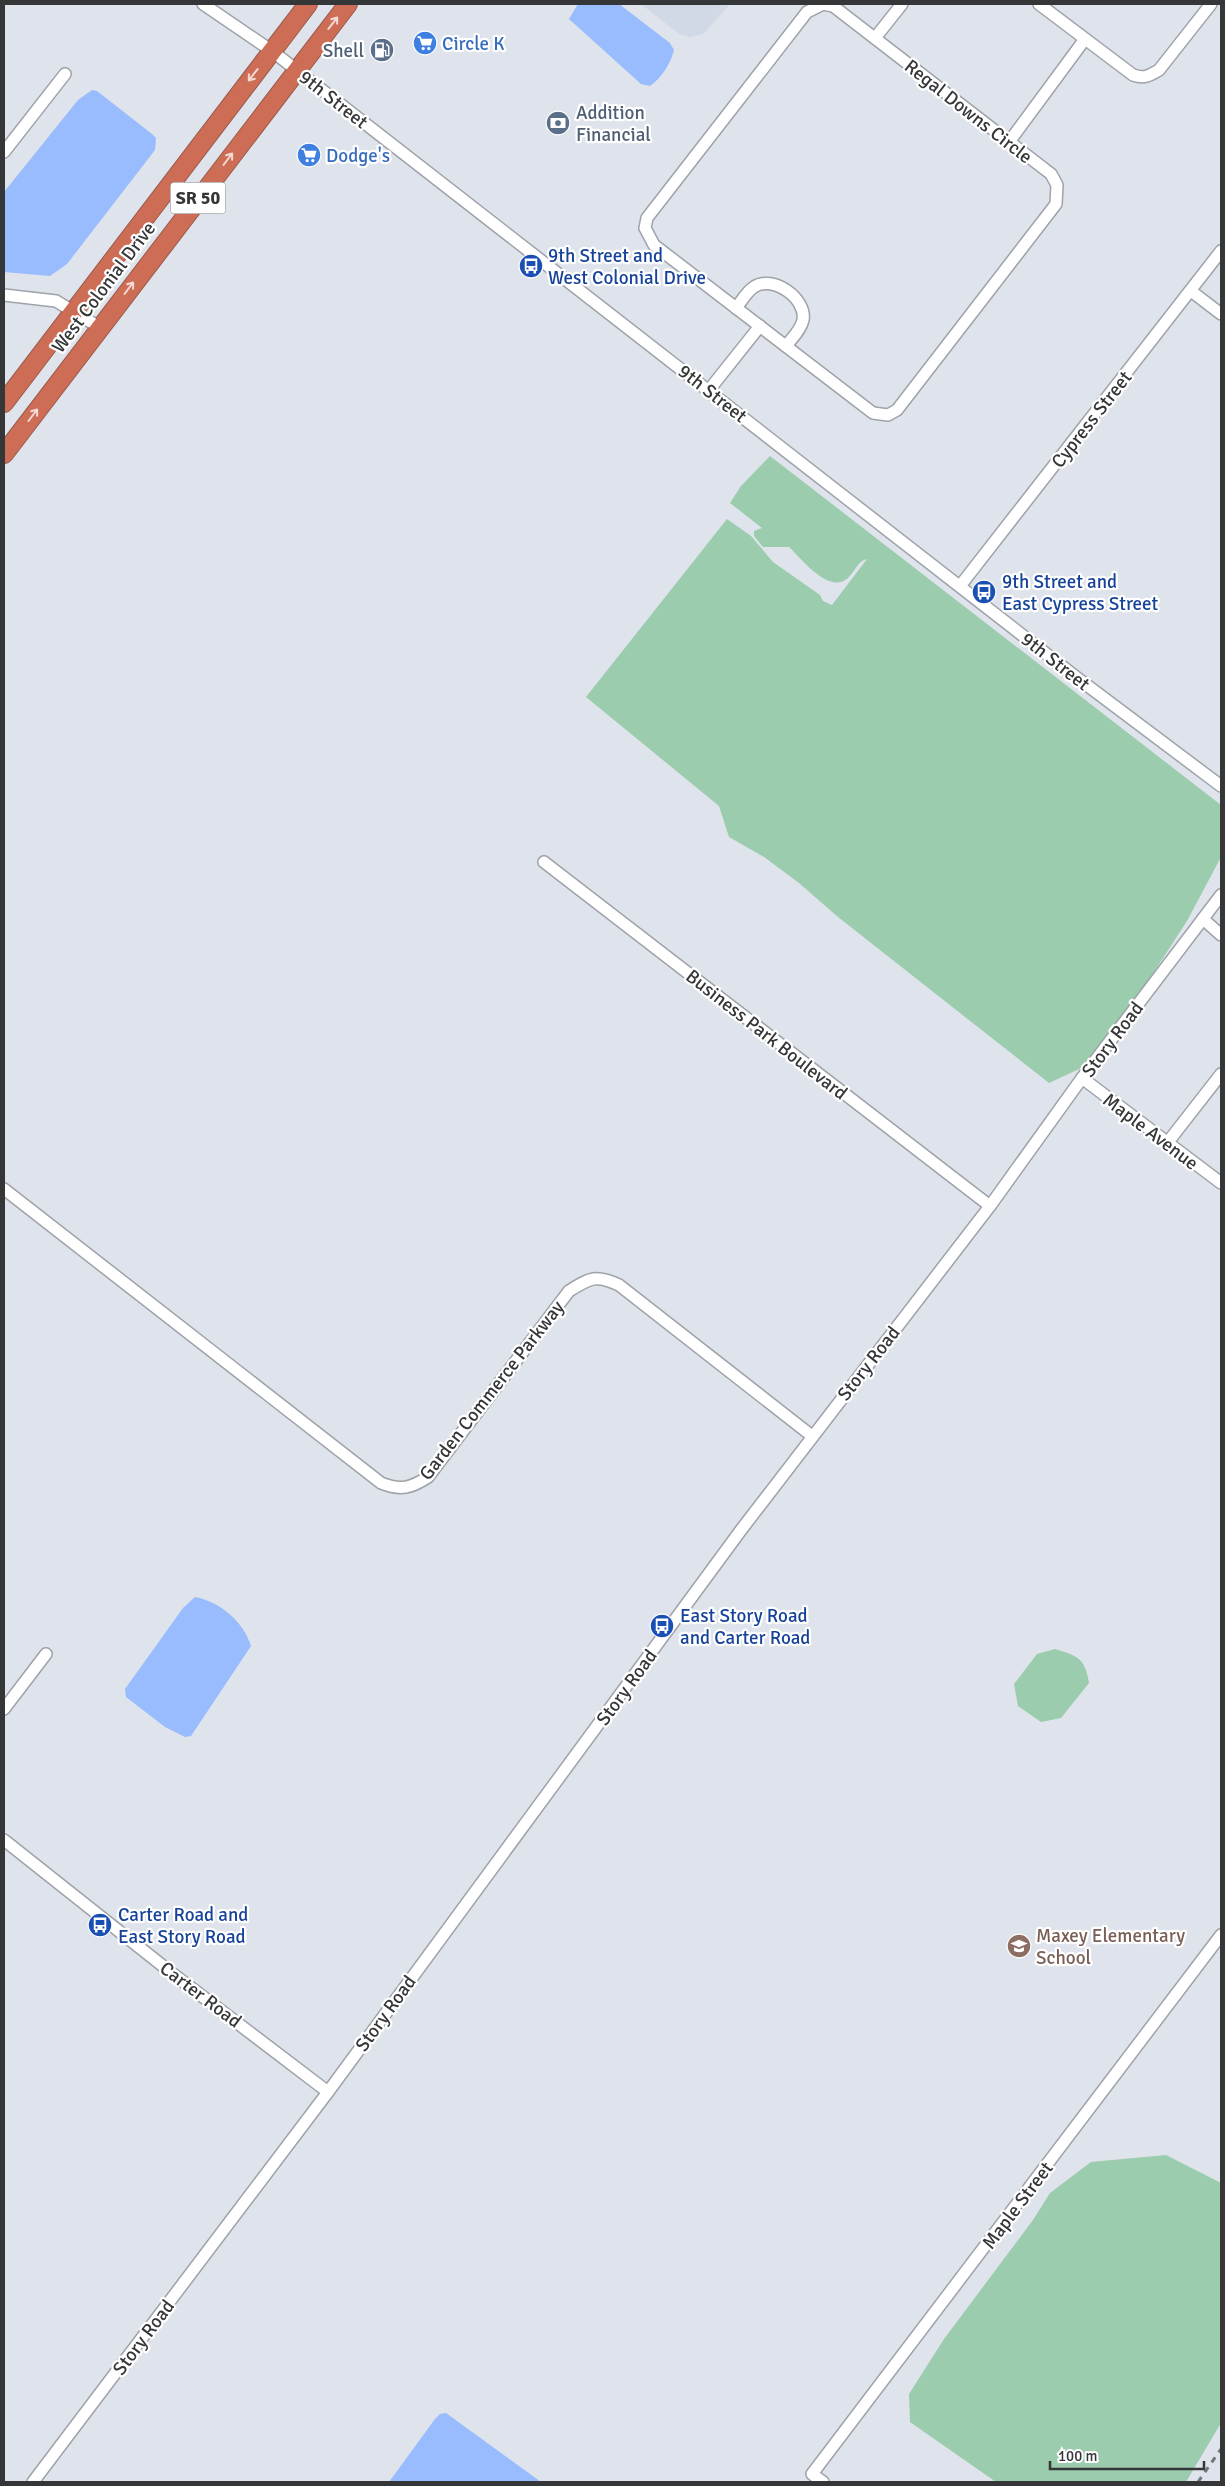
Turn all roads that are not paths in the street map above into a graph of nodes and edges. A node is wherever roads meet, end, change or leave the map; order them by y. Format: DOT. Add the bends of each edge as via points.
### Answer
graph roads {
  1 [pos="203,4"];
  2 [pos="308,4"];
  3 [pos="348,4"];
  4 [pos="902,4"];
  5 [pos="1039,4"];
  6 [pos="1211,4"];
  7 [pos="875,38"];
  8 [pos="1085,39"];
  9 [pos="272,51"];
  10 [pos="296,70"];
  11 [pos="65,74"];
  12 [pos="1008,142"];
  13 [pos="4,152"];
  14 [pos="1221,251"];
  15 [pos="1191,291"];
  16 [pos="4,295"];
  17 [pos="736,308"];
  18 [pos="73,311"];
  19 [pos="1221,314"];
  20 [pos="760,326"];
  21 [pos="99,327"];
  22 [pos="786,346"];
  23 [pos="709,390"];
  24 [pos="4,403"];
  25 [pos="4,454"];
  26 [pos="960,586"];
  27 [pos="1221,786"];
  28 [pos="544,862"];
  29 [pos="1221,894"];
  30 [pos="1203,919"];
  31 [pos="1221,935"];
  32 [pos="1221,1074"];
  33 [pos="1082,1078"];
  34 [pos="1168,1142"];
  35 [pos="1221,1183"];
  36 [pos="4,1189"];
  37 [pos="990,1206"];
  38 [pos="812,1436"];
  39 [pos="46,1654"];
  40 [pos="4,1709"];
  41 [pos="4,1840"];
  42 [pos="1221,1935"];
  43 [pos="328,2092"];
  44 [pos="815,2479"];
  45 [pos="33,2482"];
  1 -- 9 [label="street, 9th Street"];
  2 -- 9 [label="highway, West Colonial Drive / SR 50"];
  10 -- 3 [label="highway, West Colonial Drive / SR 50, one-way"];
  4 -- 7 [label="street"];
  5 -- 8 [label="street"];
  6 -- 8 [label="street" via="1159,70 1149,77 1133,75"];
  7 -- 12 [label="street, Regal Downs Circle"];
  7 -- 17 [label="street, Regal Downs Circle" via="833,6 823,4 806,12 647,218 645,228 654,245"];
  8 -- 12 [label="street"];
  9 -- 10 [label="street, 9th Street"];
  9 -- 18 [label="highway, West Colonial Drive / SR 50, one-way"];
  21 -- 10 [label="highway, West Colonial Drive / SR 50, one-way"];
  10 -- 23 [label="street, 9th Street"];
  11 -- 13 [label="street"];
  12 -- 22 [label="street, Regal Downs Circle" via="1051,174 1057,185 1056,204 897,410 888,415 873,413"];
  14 -- 15 [label="street, Cypress Street"];
  15 -- 19 [label="street"];
  15 -- 26 [label="street, Cypress Street"];
  16 -- 18 [label="street" via="56,301"];
  17 -- 20 [label="street, Regal Downs Circle"];
  17 -- 22 [label="street" via="754,287 766,282 775,284 798,300 803,309 803,321"];
  18 -- 21 [label="street"];
  18 -- 24 [label="highway, West Colonial Drive / SR 50"];
  20 -- 22 [label="street, Regal Downs Circle"];
  20 -- 23 [label="street"];
  25 -- 21 [label="highway, West Colonial Drive / SR 50, one-way"];
  23 -- 26 [label="street, 9th Street"];
  26 -- 27 [label="street, 9th Street"];
  28 -- 37 [label="street, Business Park Boulevard"];
  29 -- 30 [label="street, Story Road"];
  30 -- 31 [label="street"];
  30 -- 33 [label="street, Story Road"];
  32 -- 34 [label="street"];
  33 -- 34 [label="street, Maple Avenue"];
  33 -- 37 [label="street, Story Road"];
  34 -- 35 [label="street, Maple Avenue"];
  36 -- 38 [label="street, Garden Commerce Parkway" via="381,1483 394,1488 413,1486 428,1477 570,1291 587,1280 603,1277 619,1285"];
  37 -- 38 [label="street, Story Road"];
  38 -- 43 [label="street, Story Road"];
  39 -- 40 [label="street"];
  41 -- 43 [label="street, Carter Road"];
  42 -- 44 [label="street, Maple Street"];
  43 -- 45 [label="street, Story Road"];
}
